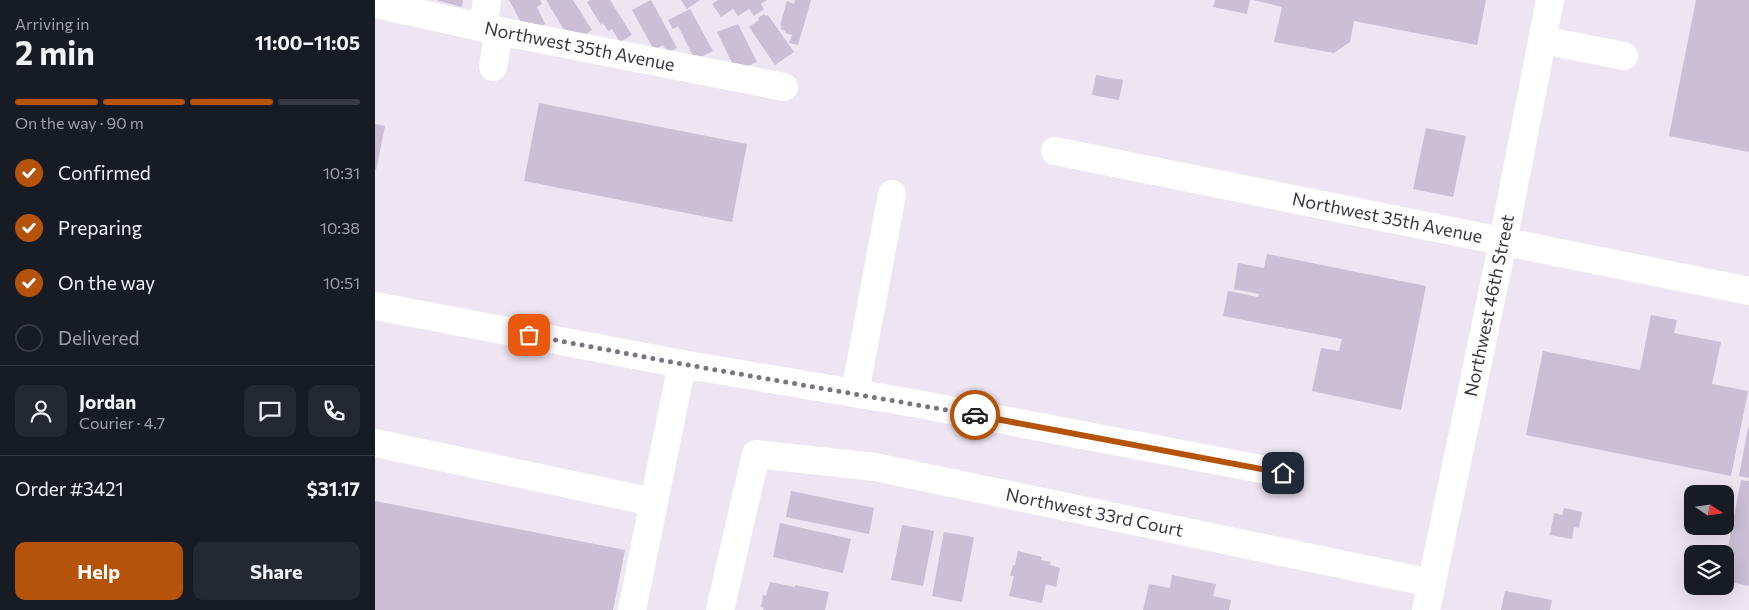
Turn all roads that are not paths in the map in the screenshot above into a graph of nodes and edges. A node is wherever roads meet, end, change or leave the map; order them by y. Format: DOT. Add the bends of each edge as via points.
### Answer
graph roads {
  1 [pos="487,0"];
  2 [pos="1550,0"];
  3 [pos="375,4"];
  4 [pos="491,29"];
  5 [pos="1542,40"];
  6 [pos="1624,56"];
  7 [pos="493,66"];
  8 [pos="784,87"];
  9 [pos="1055,151"];
  10 [pos="892,194"];
  11 [pos="1503,242"];
  12 [pos="1749,291"];
  13 [pos="375,306"];
  14 [pos="682,364"];
  15 [pos="855,393"];
  16 [pos="375,443"];
  17 [pos="1283,473"];
  18 [pos="653,502"];
  19 [pos="1431,583"];
  20 [pos="632,610"];
  21 [pos="720,610"];
  22 [pos="1426,610"];
  1 -- 4 [label="street"];
  2 -- 5 [label="street, Northwest 46th Street"];
  3 -- 4 [label="street, Northwest 35th Avenue"];
  4 -- 7 [label="street"];
  4 -- 8 [label="street, Northwest 35th Avenue"];
  5 -- 6 [label="street"];
  5 -- 11 [label="street, Northwest 46th Street"];
  9 -- 11 [label="street, Northwest 35th Avenue"];
  10 -- 15 [label="street"];
  11 -- 12 [label="street, Northwest 35th Avenue"];
  11 -- 19 [label="street, Northwest 46th Street"];
  13 -- 14 [label="street"];
  14 -- 15 [label="street"];
  14 -- 18 [label="street"];
  15 -- 17 [label="street"];
  16 -- 18 [label="street"];
  18 -- 20 [label="street"];
  19 -- 21 [label="street, Northwest 33rd Court" via="875,467 756,454"];
  19 -- 22 [label="street, Northwest 46th Street"];
}
